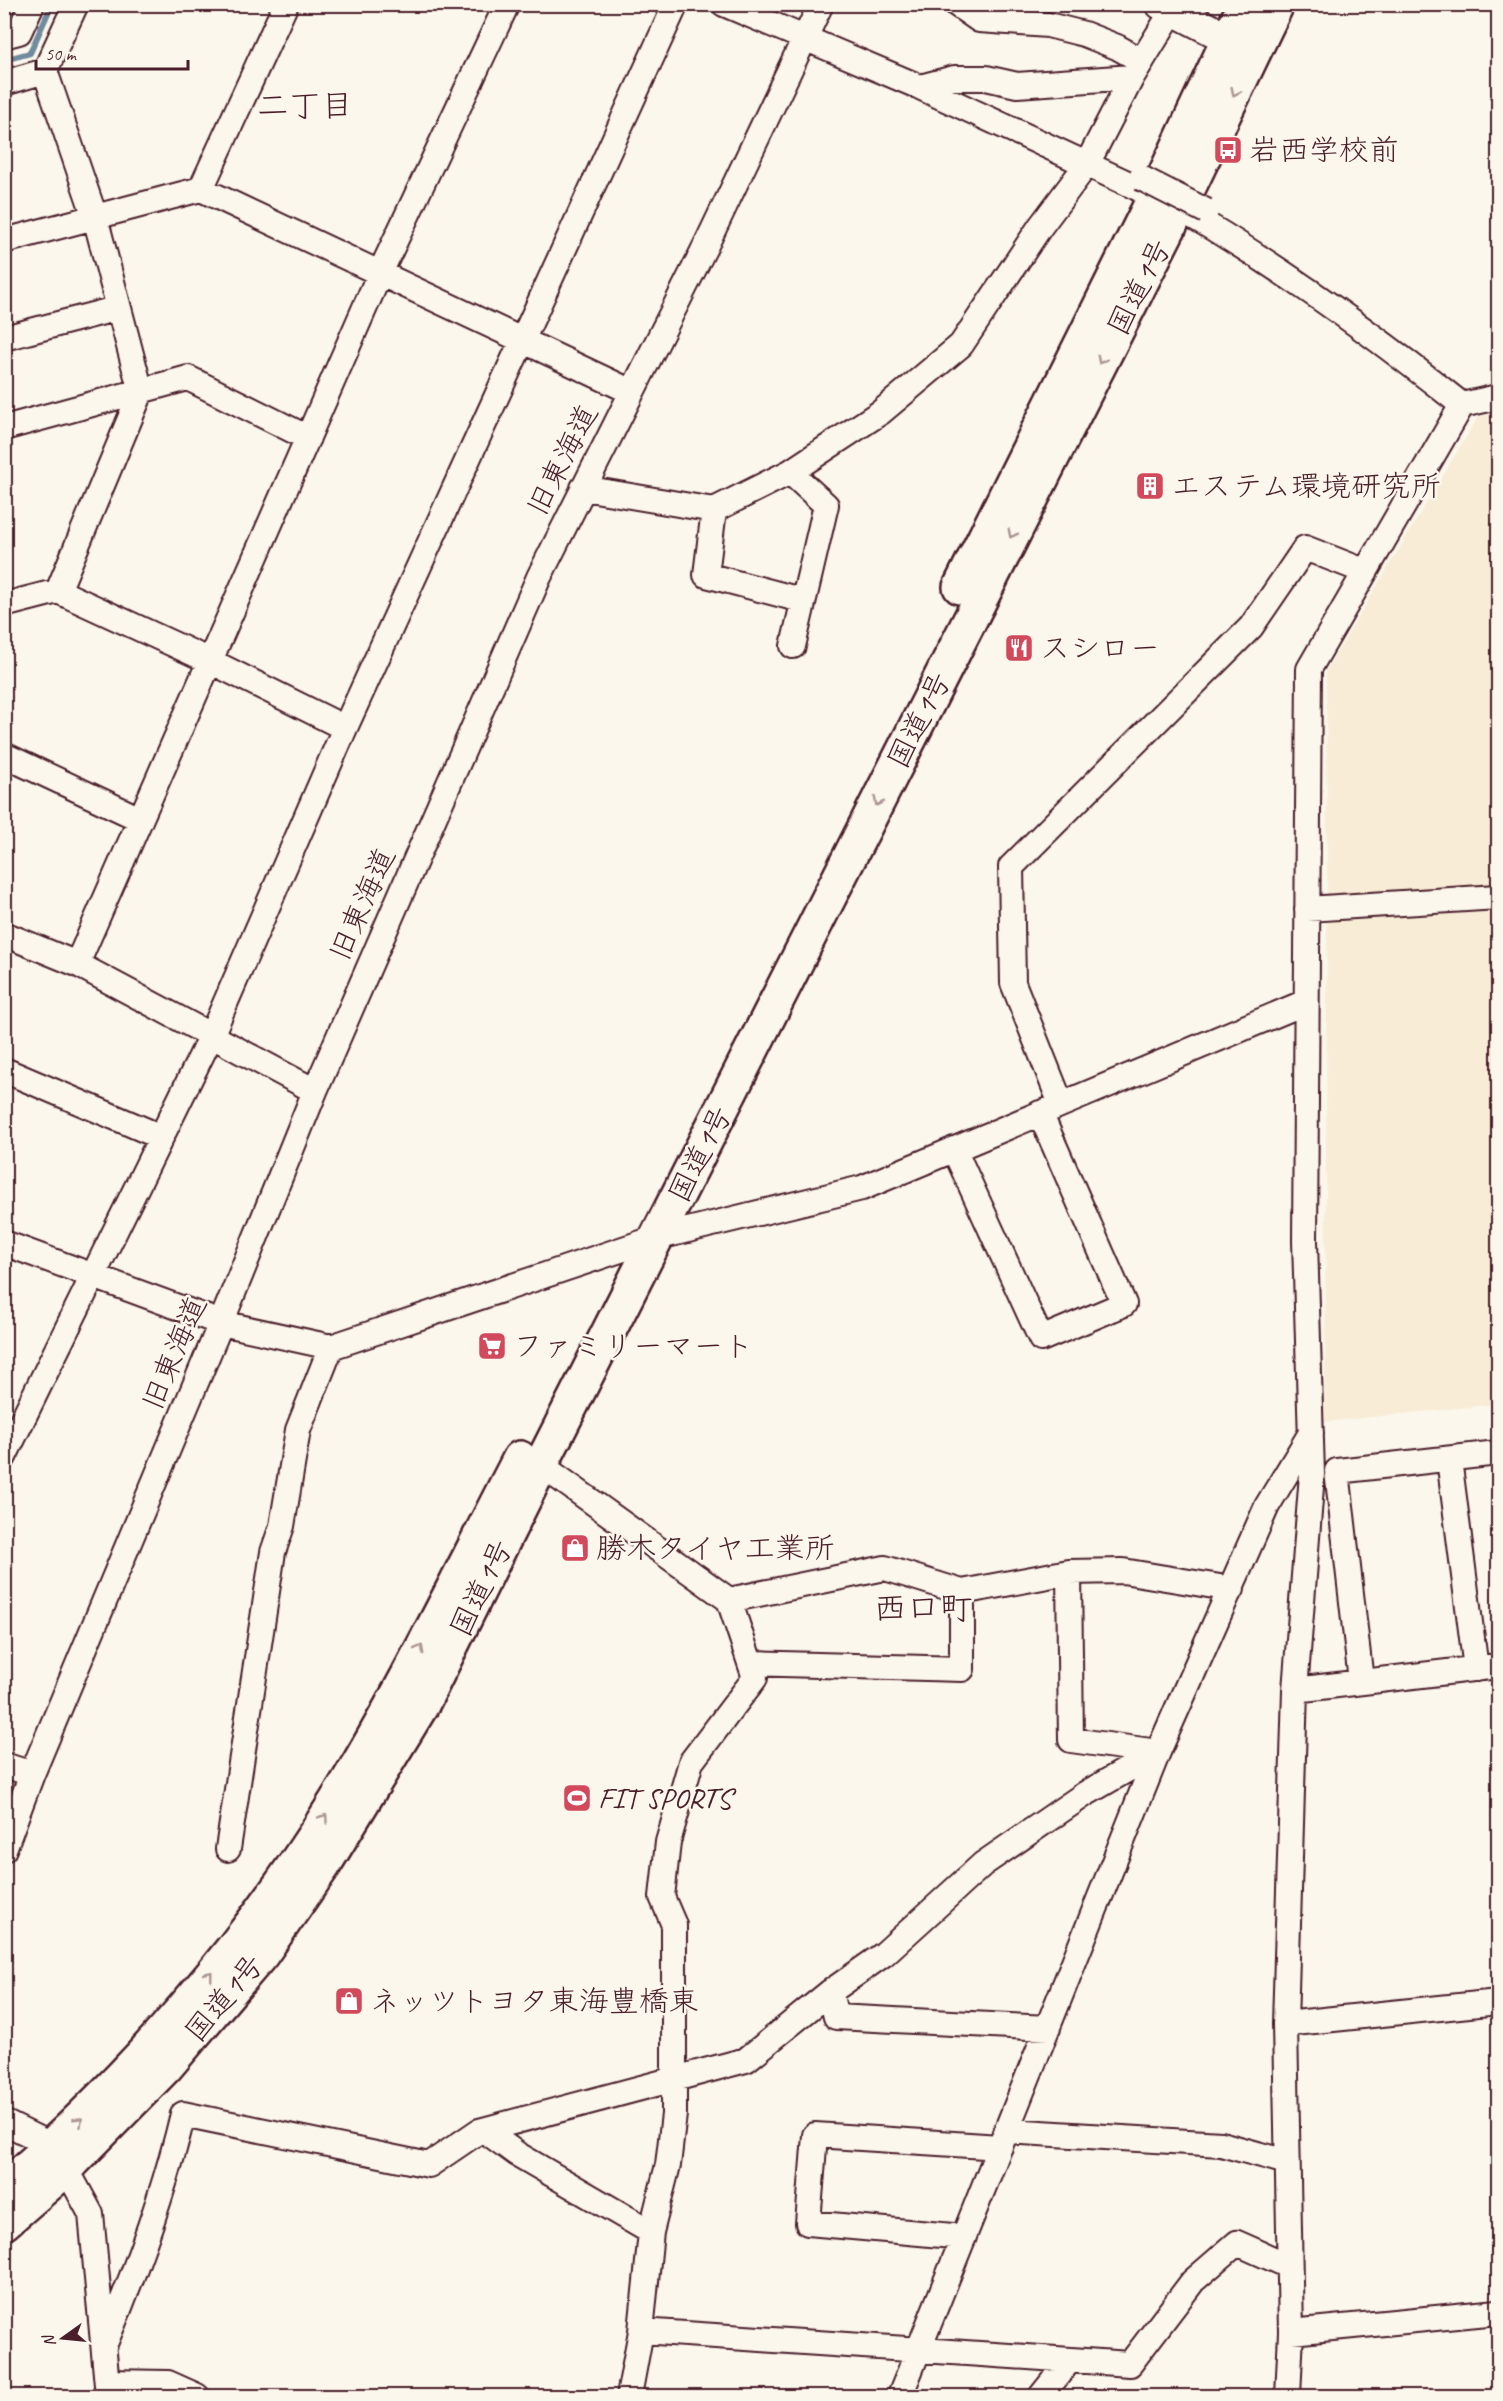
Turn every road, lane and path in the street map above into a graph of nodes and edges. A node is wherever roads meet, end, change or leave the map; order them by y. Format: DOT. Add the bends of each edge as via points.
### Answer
graph roads {
  1 [pos="32,4"];
  2 [pos="76,4"];
  3 [pos="286,4"];
  4 [pos="507,4"];
  5 [pos="676,4"];
  6 [pos="724,4"];
  7 [pos="821,4"];
  8 [pos="956,4"];
  9 [pos="1277,4"];
  10 [pos="1167,7"];
  11 [pos="1239,20"];
  12 [pos="4,36"];
  13 [pos="806,40"];
  14 [pos="1137,69"];
  15 [pos="45,71"];
  16 [pos="4,83"];
  17 [pos="920,87"];
  18 [pos="1087,164"];
  19 [pos="201,189"];
  20 [pos="1170,198"];
  21 [pos="95,217"];
  22 [pos="4,241"];
  23 [pos="380,273"];
  24 [pos="119,308"];
  25 [pos="4,338"];
  26 [pos="522,340"];
  27 [pos="141,392"];
  28 [pos="632,392"];
  29 [pos="1498,397"];
  30 [pos="1462,405"];
  31 [pos="4,428"];
  32 [pos="308,438"];
  33 [pos="790,472"];
  34 [pos="584,488"];
  35 [pos="714,510"];
  36 [pos="1364,571"];
  37 [pos="58,591"];
  38 [pos="801,600"];
  39 [pos="4,605"];
  40 [pos="793,646"];
  41 [pos="210,661"];
  42 [pos="345,728"];
  43 [pos="4,755"];
  44 [pos="140,819"];
  45 [pos="1498,897"];
  46 [pos="1307,909"];
  47 [pos="4,934"];
  48 [pos="77,964"];
  49 [pos="1306,1002"];
  50 [pos="211,1036"];
  51 [pos="4,1070"];
  52 [pos="315,1091"];
  53 [pos="1050,1109"];
  54 [pos="161,1137"];
  55 [pos="954,1149"];
  56 [pos="645,1241"];
  57 [pos="4,1243"];
  58 [pos="93,1275"];
  59 [pos="221,1323"];
  60 [pos="331,1347"];
  61 [pos="1311,1433"];
  62 [pos="1498,1453"];
  63 [pos="4,1457"];
  64 [pos="1449,1459"];
  65 [pos="541,1465"];
  66 [pos="1069,1572"];
  67 [pos="1232,1589"];
  68 [pos="962,1592"];
  69 [pos="729,1600"];
  70 [pos="750,1663"];
  71 [pos="1487,1667"];
  72 [pos="1361,1681"];
  73 [pos="1295,1690"];
  74 [pos="1158,1752"];
  75 [pos="4,1765"];
  76 [pos="32,1774"];
  77 [pos="4,1849"];
  78 [pos="228,1849"];
  79 [pos="830,1992"];
  80 [pos="1498,2002"];
  81 [pos="1285,2024"];
  82 [pos="1048,2028"];
  83 [pos="676,2079"];
  84 [pos="4,2122"];
  85 [pos="484,2130"];
  86 [pos="1003,2139"];
  87 [pos="58,2159"];
  88 [pos="1287,2162"];
  89 [pos="4,2188"];
  90 [pos="4,2223"];
  91 [pos="651,2232"];
  92 [pos="964,2236"];
  93 [pos="1289,2266"];
  94 [pos="1498,2312"];
  95 [pos="641,2331"];
  96 [pos="1291,2332"];
  97 [pos="104,2346"];
  98 [pos="918,2350"];
  99 [pos="1069,2361"];
  100 [pos="108,2389"];
  101 [pos="197,2397"];
  102 [pos="629,2397"];
  103 [pos="900,2397"];
  104 [pos="1041,2397"];
  105 [pos="1288,2397"];
  1 -- 12 [label="street" via="19,32"];
  2 -- 15 [label="street"];
  3 -- 19 [label="street"];
  4 -- 23 [label="street"];
  5 -- 26 [label="street"];
  6 -- 13 [label="street"];
  7 -- 13 [label="street, 旧東海道"];
  8 -- 14 [label="street" via="979,20 1048,25 1084,34 1117,47"];
  9 -- 11 [label="highway, 国道1号"];
  10 -- 11 [label="main road"];
  10 -- 14 [label="street"];
  11 -- 20 [label="highway, 国道1号"];
  13 -- 17 [label="street"];
  13 -- 28 [label="street, 旧東海道"];
  14 -- 17 [label="street" via="1017,85 986,78 954,78"];
  14 -- 18 [label="street"];
  15 -- 16 [label="street"];
  15 -- 21 [label="street"];
  17 -- 18 [label="street"];
  18 -- 20 [label="street"];
  18 -- 33 [label="street" via="962,345 881,412"];
  19 -- 21 [label="street"];
  19 -- 23 [label="street"];
  20 -- 30 [label="street" via="1393,350"];
  20 -- 56 [label="highway, 国道1号"];
  21 -- 22 [label="street"];
  21 -- 24 [label="street"];
  23 -- 26 [label="street"];
  23 -- 32 [label="street"];
  24 -- 25 [label="street"];
  24 -- 27 [label="street"];
  26 -- 28 [label="street"];
  26 -- 42 [label="street"];
  27 -- 31 [label="street"];
  27 -- 32 [label="street" via="188,378"];
  27 -- 37 [label="street"];
  28 -- 34 [label="street, 旧東海道"];
  29 -- 30 [label="street"];
  30 -- 36 [label="street"];
  32 -- 41 [label="street"];
  33 -- 35 [label="street"];
  33 -- 38 [label="street" via="826,505"];
  34 -- 35 [label="street"];
  34 -- 52 [label="street, 旧東海道" via="539,577"];
  35 -- 38 [label="street" via="706,575"];
  36 -- 46 [label="street" via="1309,669"];
  36 -- 53 [label="street" via="1305,548 1251,627 1011,867 1013,983"];
  37 -- 39 [label="street"];
  37 -- 41 [label="street"];
  38 -- 40 [label="street"];
  41 -- 42 [label="street"];
  41 -- 44 [label="street"];
  42 -- 50 [label="street"];
  43 -- 44 [label="street"];
  44 -- 48 [label="street"];
  45 -- 46 [label="street"];
  46 -- 49 [label="street"];
  47 -- 48 [label="street"];
  48 -- 50 [label="street"];
  49 -- 53 [label="street"];
  49 -- 61 [label="street" via="1305,1241"];
  50 -- 52 [label="street"];
  50 -- 54 [label="street"];
  51 -- 54 [label="street"];
  52 -- 59 [label="street, 旧東海道"];
  53 -- 55 [label="street"];
  53 -- 55 [label="street" via="1124,1304 1041,1339"];
  54 -- 58 [label="street"];
  55 -- 56 [label="street" via="862,1188"];
  56 -- 60 [label="street"];
  56 -- 65 [label="highway, 国道1号"];
  87 -- 56 [label="highway, 国道1号, one-way" via="256,1917 335,1803"];
  57 -- 58 [label="street"];
  58 -- 59 [label="street"];
  58 -- 63 [label="street"];
  59 -- 60 [label="street"];
  59 -- 76 [label="street, 旧東海道"];
  60 -- 78 [label="street" via="298,1430 282,1526 273,1552"];
  61 -- 67 [label="street" via="1267,1506"];
  61 -- 73 [label="street" via="1312,1474"];
  62 -- 64 [label="street"];
  64 -- 71 [label="street"];
  64 -- 72 [label="street" via="1336,1472"];
  65 -- 69 [label="street"];
  65 -- 87 [label="highway, 国道1号" via="423,1705 324,1865 262,1954 166,2067"];
  66 -- 67 [label="street" via="1124,1571"];
  66 -- 68 [label="street"];
  66 -- 74 [label="street" via="1071,1740"];
  67 -- 74 [label="street"];
  68 -- 69 [label="street" via="885,1568"];
  68 -- 70 [label="street" via="962,1669"];
  69 -- 70 [label="street"];
  70 -- 83 [label="street" via="755,1678 692,1762 668,1842 662,1898 674,1925"];
  71 -- 72 [label="street"];
  72 -- 73 [label="street"];
  73 -- 81 [label="street"];
  74 -- 79 [label="street" via="1085,1794 983,1864 884,1954"];
  74 -- 82 [label="street"];
  75 -- 76 [label="street"];
  76 -- 77 [label="street, 旧東海道"];
  79 -- 82 [label="street" via="836,2017"];
  79 -- 83 [label="street" via="746,2060"];
  80 -- 81 [label="street"];
  81 -- 88 [label="street"];
  82 -- 86 [label="street"];
  83 -- 85 [label="street"];
  83 -- 91 [label="street" via="668,2165"];
  84 -- 87 [label="street"];
  85 -- 91 [label="street" via="517,2154"];
  85 -- 97 [label="street" via="429,2165 183,2114 149,2231"];
  86 -- 88 [label="street" via="1221,2144"];
  86 -- 92 [label="street"];
  86 -- 92 [label="street" via="815,2135 807,2223"];
  87 -- 89 [label="highway, 国道1号"];
  87 -- 90 [label="highway, 国道1号"];
  87 -- 97 [label="street" via="91,2214"];
  88 -- 93 [label="street"];
  91 -- 95 [label="street"];
  92 -- 98 [label="street"];
  93 -- 96 [label="street"];
  93 -- 99 [label="street" via="1237,2243 1193,2281 1130,2364"];
  94 -- 96 [label="street"];
  95 -- 98 [label="street"];
  95 -- 102 [label="street"];
  96 -- 105 [label="street"];
  97 -- 100 [label="street"];
  98 -- 99 [label="street"];
  98 -- 103 [label="street"];
  99 -- 104 [label="street"];
  100 -- 101 [label="street" via="168,2383"];
}
